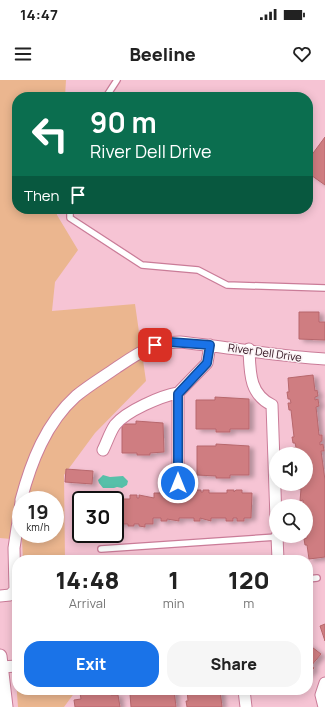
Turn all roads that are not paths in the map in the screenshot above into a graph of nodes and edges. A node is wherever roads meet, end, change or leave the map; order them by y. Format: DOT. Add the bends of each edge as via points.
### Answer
graph roads {
  1 [pos="117,80"];
  2 [pos="109,92"];
  3 [pos="70,214"];
  4 [pos="325,288"];
  5 [pos="210,345"];
  6 [pos="249,350"];
  7 [pos="325,359"];
  8 [pos="178,394"];
  9 [pos="103,450"];
  10 [pos="178,483"];
  11 [pos="24,491"];
  12 [pos="275,499"];
  13 [pos="269,537"];
  14 [pos="15,543"];
  15 [pos="277,543"];
  16 [pos="101,549"];
  17 [pos="14,555"];
  18 [pos="278,555"];
  19 [pos="313,578"];
  20 [pos="317,578"];
  21 [pos="12,593"];
  22 [pos="0,596"];
  23 [pos="1,661"];
  24 [pos="12,664"];
  25 [pos="325,683"];
  26 [pos="245,695"];
  27 [pos="6,707"];
  28 [pos="246,707"];
  29 [pos="324,707"];
  1 -- 2 [label="lane"];
  3 -- 4 [label="lane" via="70,218 142,265 198,270 227,285"];
  5 -- 6 [label="street, River Dell Drive"];
  5 -- 8 [label="street" via="207,363"];
  5 -- 11 [label="street, River Dell Drive" via="170,342 148,347 76,396 49,428 39,446"];
  6 -- 7 [label="street, River Dell Drive" via="299,358"];
  6 -- 12 [label="street" via="252,386 264,401 272,405"];
  8 -- 9 [label="street" via="167,395 122,417 114,426"];
  8 -- 10 [label="street"];
  13 -- 16 [label="lane"];
  14 -- 17 [label="street, River Dell Drive"];
  15 -- 18 [label="street"];
  19 -- 20 [label="lane"];
  21 -- 22 [label="street, River Dell Drive"];
  23 -- 24 [label="street"];
  23 -- 27 [label="street"];
  25 -- 29 [label="street" via="321,695"];
  26 -- 28 [label="street"];
}
